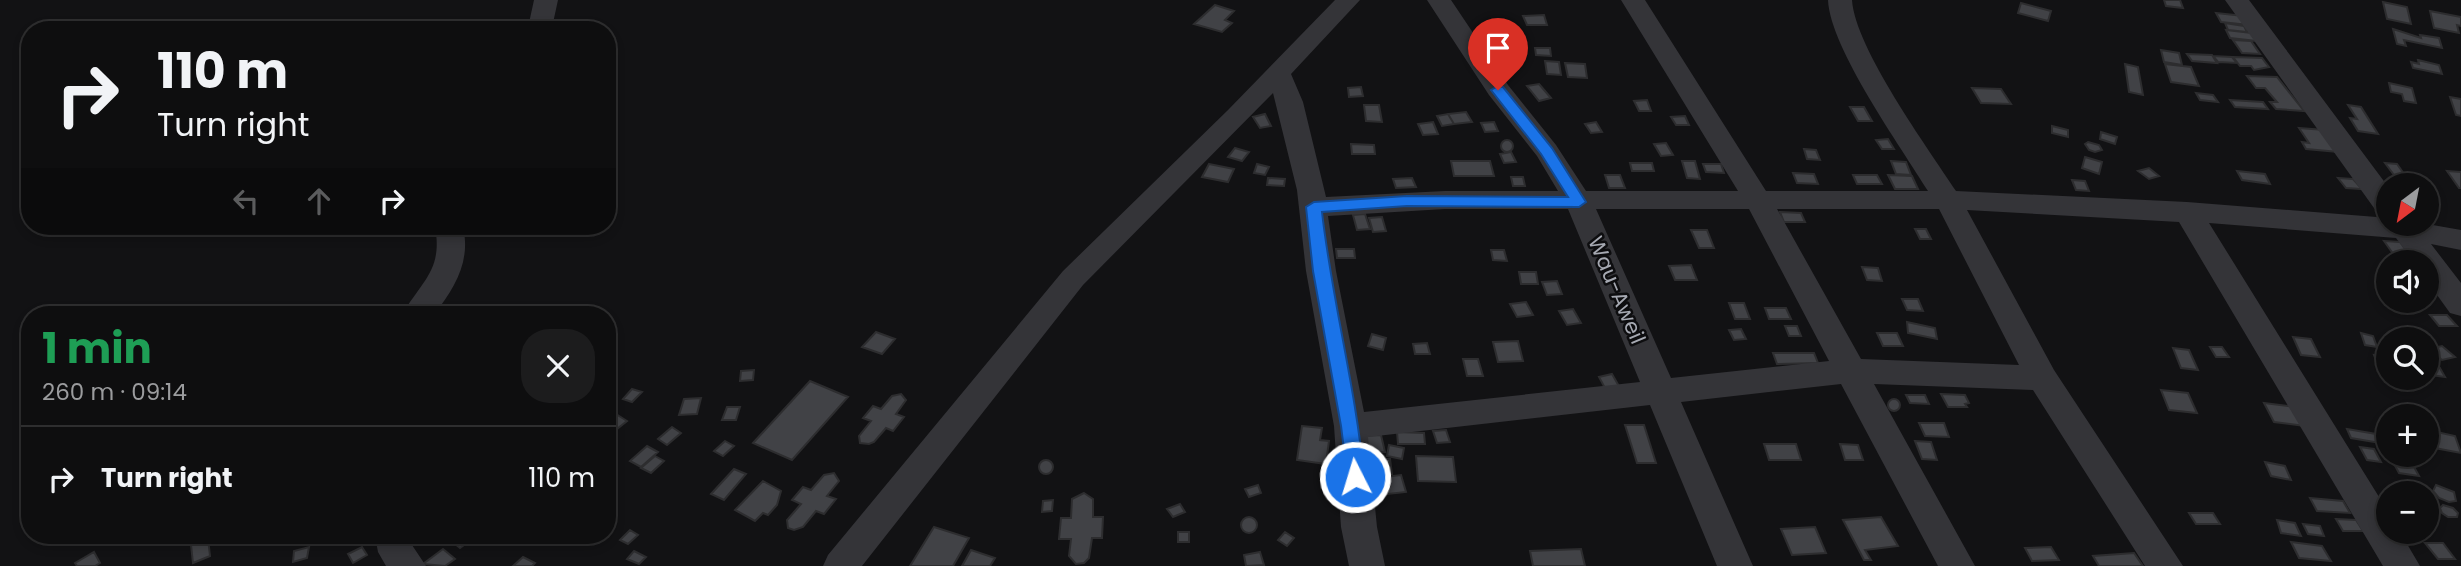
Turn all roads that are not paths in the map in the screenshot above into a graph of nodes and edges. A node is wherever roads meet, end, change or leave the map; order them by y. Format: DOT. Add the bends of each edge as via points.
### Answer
graph roads {
  1 [pos="546,0"];
  2 [pos="1348,0"];
  3 [pos="1439,0"];
  4 [pos="1840,0"];
  5 [pos="2237,0"];
  6 [pos="1642,5"];
  7 [pos="541,21"];
  8 [pos="1278,73"];
  9 [pos="2376,190"];
  10 [pos="1757,199"];
  11 [pos="1948,200"];
  12 [pos="1579,202"];
  13 [pos="1314,207"];
  14 [pos="2187,211"];
  15 [pos="2376,219"];
  16 [pos="2440,233"];
  17 [pos="451,235"];
  18 [pos="2410,236"];
  19 [pos="2461,240"];
  20 [pos="424,306"];
  21 [pos="2461,306"];
  22 [pos="1848,371"];
  23 [pos="2042,378"];
  24 [pos="1661,392"];
  25 [pos="1350,426"];
  26 [pos="394,544"];
  27 [pos="408,566"];
  28 [pos="841,566"];
  29 [pos="1367,566"];
  30 [pos="1735,566"];
  31 [pos="1957,566"];
  32 [pos="2165,566"];
  33 [pos="2402,566"];
  1 -- 7 [label="street"];
  2 -- 8 [label="street"];
  3 -- 12 [label="street, Wau-Aweil"];
  4 -- 11 [label="street" via="1841,19 1883,99"];
  5 -- 9 [label="street"];
  6 -- 10 [label="street"];
  8 -- 13 [label="street" via="1290,102"];
  8 -- 28 [label="street" via="1073,278"];
  10 -- 11 [label="street"];
  10 -- 12 [label="street"];
  10 -- 22 [label="street"];
  11 -- 14 [label="street"];
  11 -- 23 [label="street"];
  12 -- 13 [label="street" via="1407,201"];
  12 -- 24 [label="street, Wau-Aweil"];
  13 -- 25 [label="street"];
  14 -- 15 [label="street"];
  14 -- 33 [label="street"];
  16 -- 19 [label="street"];
  17 -- 20 [label="street" via="454,246 446,277"];
  18 -- 21 [label="street"];
  22 -- 23 [label="street"];
  22 -- 24 [label="street"];
  22 -- 31 [label="street"];
  23 -- 32 [label="street"];
  24 -- 25 [label="street"];
  24 -- 30 [label="street, Wau-Aweil"];
  25 -- 29 [label="street"];
  26 -- 27 [label="street"];
}
